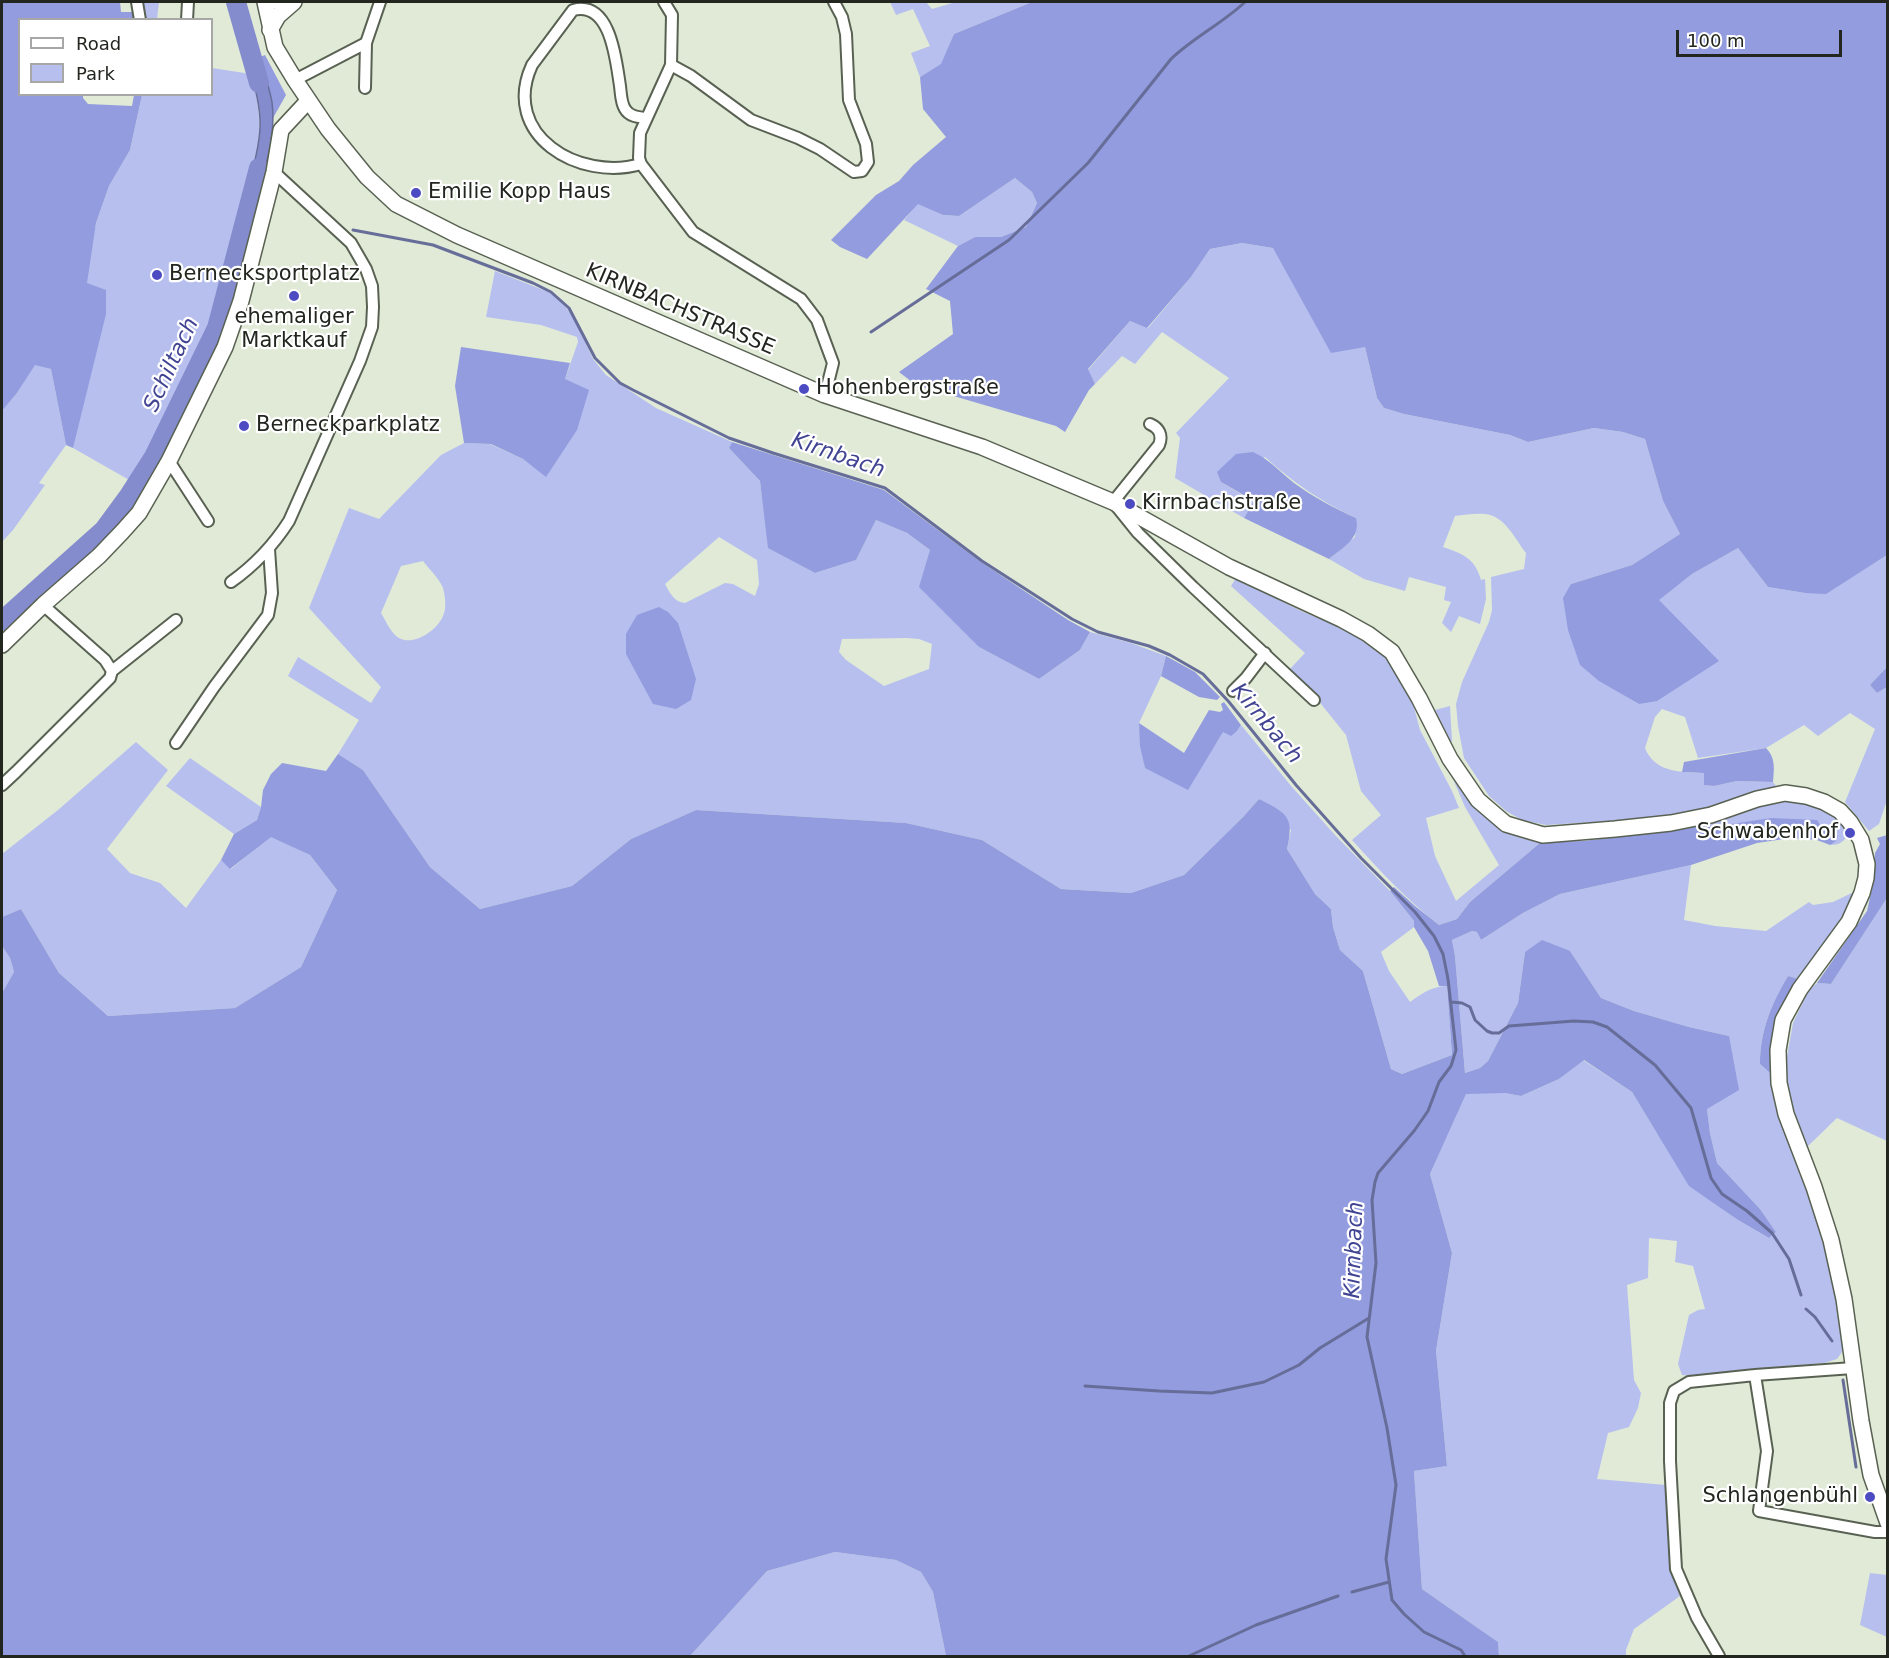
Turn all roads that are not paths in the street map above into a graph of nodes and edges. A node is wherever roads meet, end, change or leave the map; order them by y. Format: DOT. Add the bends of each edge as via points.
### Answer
graph roads {
  1 [pos="137,2"];
  2 [pos="188,2"];
  3 [pos="264,2"];
  4 [pos="273,2"];
  5 [pos="293,2"];
  6 [pos="380,2"];
  7 [pos="664,2"];
  8 [pos="834,2"];
  9 [pos="140,18"];
  10 [pos="187,18"];
  11 [pos="270,30"];
  12 [pos="366,44"];
  13 [pos="671,65"];
  14 [pos="295,80"];
  15 [pos="365,88"];
  16 [pos="308,101"];
  17 [pos="645,118"];
  18 [pos="641,164"];
  19 [pos="274,172"];
  20 [pos="825,395"];
  21 [pos="1150,424"];
  22 [pos="169,461"];
  23 [pos="1113,502"];
  24 [pos="208,521"];
  25 [pos="269,549"];
  26 [pos="231,582"];
  27 [pos="43,604"];
  28 [pos="176,620"];
  29 [pos="2,645"];
  30 [pos="1265,653"];
  31 [pos="112,671"];
  32 [pos="1233,691"];
  33 [pos="1314,700"];
  34 [pos="176,743"];
  35 [pos="2,784"];
  36 [pos="1853,1368"];
  37 [pos="1755,1374"];
  38 [pos="1887,1523"];
  39 [pos="1887,1532"];
  40 [pos="1719,1656"];
  1 -- 9 [label="street"];
  2 -- 10 [label="street"];
  3 -- 11 [label="main road, KIRNBACHSTRASSE"];
  4 -- 5 [label="street" via="278,6"];
  5 -- 11 [label="main road"];
  6 -- 12 [label="street"];
  7 -- 13 [label="street" via="672,15"];
  8 -- 13 [label="street" via="846,34 849,100 866,144 868,162 862,171 854,172 820,149 751,120"];
  11 -- 14 [label="main road, KIRNBACHSTRASSE" via="275,47"];
  12 -- 14 [label="street"];
  12 -- 15 [label="street"];
  13 -- 17 [label="street"];
  14 -- 16 [label="main road, KIRNBACHSTRASSE"];
  16 -- 19 [label="main road" via="281,130"];
  16 -- 20 [label="main road, KIRNBACHSTRASSE" via="367,177 396,204 457,235"];
  17 -- 18 [label="street" via="640,133"];
  17 -- 18 [label="street" via="629,114 623,107 607,27 599,14 582,8 573,10 528,73 524,102 530,123 551,147 580,163 627,168"];
  18 -- 20 [label="street" via="693,232 801,299 817,320 833,363"];
  19 -- 22 [label="main road" via="241,301 225,347"];
  19 -- 25 [label="street" via="351,243 372,286 373,307 372,327 308,481 289,521"];
  20 -- 23 [label="main road, KIRNBACHSTRASSE" via="982,447"];
  21 -- 23 [label="street" via="1160,433 1159,445"];
  22 -- 24 [label="street"];
  22 -- 27 [label="main road" via="139,513 99,556"];
  23 -- 30 [label="street" via="1138,533"];
  23 -- 36 [label="main road, KIRNBACHSTRASSE" via="1229,567 1359,629 1392,652 1450,759 1478,800 1506,824 1543,835 1671,823 1785,793 1824,802 1850,822 1861,840 1867,864 1862,893 1849,922 1800,989 1783,1020 1778,1050 1779,1083 1786,1114 1831,1240"];
  25 -- 26 [label="street"];
  25 -- 34 [label="street" via="272,593 268,615"];
  27 -- 29 [label="main road"];
  27 -- 31 [label="street" via="105,660"];
  28 -- 31 [label="street"];
  30 -- 32 [label="street"];
  30 -- 33 [label="street"];
  31 -- 35 [label="street" via="110,678"];
  36 -- 37 [label="street"];
  36 -- 38 [label="main road, KIRNBACHSTRASSE" via="1871,1475"];
  37 -- 39 [label="street" via="1767,1451 1759,1511"];
  37 -- 40 [label="street" via="1689,1382 1674,1391 1670,1403 1676,1569"];
}
